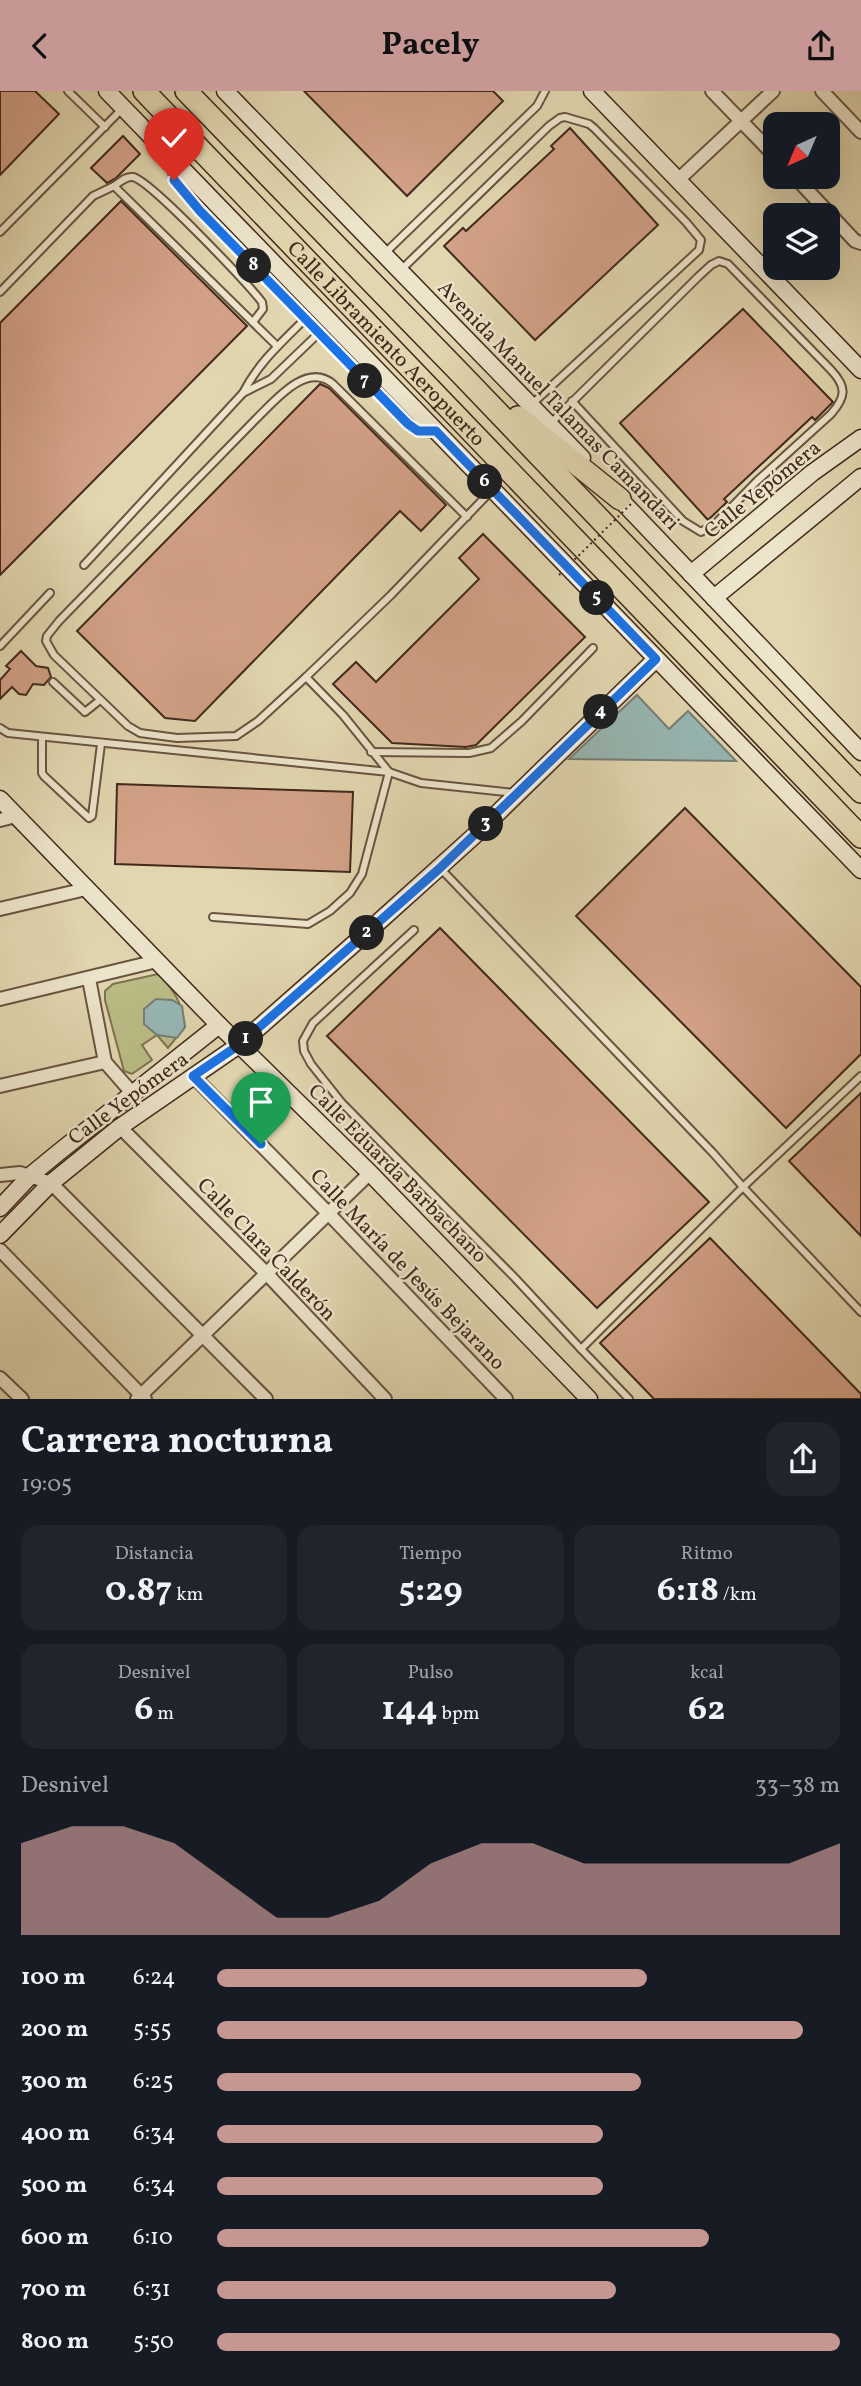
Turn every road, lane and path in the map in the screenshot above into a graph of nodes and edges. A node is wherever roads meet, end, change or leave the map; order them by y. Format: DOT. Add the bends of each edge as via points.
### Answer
graph roads {
  1 [pos="68,91"];
  2 [pos="107,91"];
  3 [pos="144,91"];
  4 [pos="225,91"];
  5 [pos="545,91"];
  6 [pos="592,91"];
  7 [pos="712,91"];
  8 [pos="773,91"];
  9 [pos="822,91"];
  10 [pos="186,92"];
  11 [pos="124,99"];
  12 [pos="742,120"];
  13 [pos="176,123"];
  14 [pos="104,127"];
  15 [pos="861,132"];
  16 [pos="763,143"];
  17 [pos="167,153"];
  18 [pos="678,180"];
  19 [pos="114,186"];
  20 [pos="806,189"];
  21 [pos="0,232"];
  22 [pos="861,243"];
  23 [pos="385,253"];
  24 [pos="401,270"];
  25 [pos="0,292"];
  26 [pos="305,319"];
  27 [pos="253,321"];
  28 [pos="319,333"];
  29 [pos="276,346"];
  30 [pos="449,362"];
  31 [pos="860,366"];
  32 [pos="243,393"];
  33 [pos="572,401"];
  34 [pos="531,405"];
  35 [pos="550,425"];
  36 [pos="436,431"];
  37 [pos="861,438"];
  38 [pos="861,477"];
  39 [pos="493,490"];
  40 [pos="626,501"];
  41 [pos="467,517"];
  42 [pos="84,565"];
  43 [pos="691,574"];
  44 [pos="559,575"];
  45 [pos="50,593"];
  46 [pos="715,598"];
  47 [pos="0,646"];
  48 [pos="593,648"];
  49 [pos="656,659"];
  50 [pos="306,677"];
  51 [pos="53,682"];
  52 [pos="100,700"];
  53 [pos="0,728"];
  54 [pos="42,737"];
  55 [pos="101,744"];
  56 [pos="370,752"];
  57 [pos="861,752"];
  58 [pos="389,772"];
  59 [pos="861,792"];
  60 [pos="518,793"];
  61 [pos="0,799"];
  62 [pos="8,818"];
  63 [pos="861,837"];
  64 [pos="440,868"];
  65 [pos="861,870"];
  66 [pos="86,889"];
  67 [pos="0,909"];
  68 [pos="213,917"];
  69 [pos="414,929"];
  70 [pos="157,961"];
  71 [pos="89,979"];
  72 [pos="0,999"];
  73 [pos="219,1025"];
  74 [pos="239,1045"];
  75 [pos="105,1062"];
  76 [pos="193,1076"];
  77 [pos="861,1076"];
  78 [pos="0,1086"];
  79 [pos="133,1094"];
  80 [pos="120,1127"];
  81 [pos="370,1173"];
  82 [pos="0,1175"];
  83 [pos="31,1175"];
  84 [pos="51,1183"];
  85 [pos="743,1187"];
  86 [pos="0,1208"];
  87 [pos="328,1213"];
  88 [pos="0,1235"];
  89 [pos="0,1250"];
  90 [pos="266,1273"];
  91 [pos="861,1313"];
  92 [pos="203,1334"];
  93 [pos="581,1349"];
  94 [pos="0,1378"];
  95 [pos="141,1398"];
  96 [pos="22,1399"];
  97 [pos="266,1399"];
  98 [pos="386,1399"];
  99 [pos="506,1399"];
  100 [pos="589,1399"];
  101 [pos="629,1399"];
  1 -- 14 [label="lane"];
  2 -- 11 [label="main road"];
  3 -- 13 [label="highway, Calle Libramiento Aeropuerto"];
  4 -- 23 [label="main road, Avenida Manuel Talamas Camandari"];
  5 -- 23 [label="lane" via="537,106"];
  6 -- 18 [label="main road"];
  7 -- 12 [label="street"];
  8 -- 12 [label="street"];
  9 -- 15 [label="street"];
  10 -- 30 [label="highway, Calle Libramiento Aeropuerto"];
  11 -- 13 [label="highway"];
  11 -- 14 [label="lane"];
  11 -- 17 [label="main road"];
  12 -- 16 [label="street"];
  12 -- 18 [label="street"];
  13 -- 63 [label="highway, Calle Libramiento Aeropuerto"];
  14 -- 21 [label="lane"];
  17 -- 26 [label="lane" via="179,188"];
  17 -- 36 [label="main road"];
  18 -- 31 [label="main road"];
  19 -- 25 [label="lane" via="93,196"];
  19 -- 27 [label="lane"];
  19 -- 27 [label="lane" via="133,177 167,202 262,302 263,309"];
  20 -- 22 [label="street"];
  23 -- 24 [label="main road, Avenida Manuel Talamas Camandari"];
  24 -- 34 [label="main road, Avenida Manuel Talamas Camandari"];
  24 -- 34 [label="lane" via="560,118 573,118 594,128 677,212 701,240 699,250"];
  26 -- 28 [label="lane"];
  26 -- 29 [label="lane"];
  27 -- 29 [label="lane"];
  28 -- 32 [label="lane" via="271,379"];
  28 -- 36 [label="lane" via="408,424 418,431"];
  29 -- 32 [label="lane"];
  30 -- 40 [label="highway"];
  30 -- 59 [label="highway, Calle Libramiento Aeropuerto"];
  32 -- 42 [label="lane"];
  33 -- 33 [label="lane" via="719,261 728,264 842,386 842,399 831,414 701,532 683,521"];
  33 -- 35 [label="lane"];
  34 -- 35 [label="main road, Avenida Manuel Talamas Camandari"];
  35 -- 40 [label="main road, Avenida Manuel Talamas Camandari"];
  36 -- 39 [label="main road"];
  37 -- 43 [label="main road, Calle Yepómera"];
  38 -- 46 [label="main road"];
  39 -- 41 [label="lane"];
  39 -- 49 [label="main road"];
  40 -- 43 [label="main road, Avenida Manuel Talamas Camandari"];
  40 -- 44 [label="path, bridge"];
  41 -- 50 [label="lane"];
  41 -- 52 [label="lane" via="326,379 299,382 255,420 47,636 54,655"];
  43 -- 46 [label="main road, Avenida Manuel Talamas Camandari"];
  45 -- 47 [label="lane"];
  46 -- 57 [label="main road, Avenida Manuel Talamas Camandari"];
  48 -- 56 [label="lane" via="491,748 469,753"];
  49 -- 60 [label="main road, Calle Yepómera"];
  49 -- 65 [label="main road"];
  50 -- 52 [label="lane" via="258,721 225,738 140,733"];
  50 -- 56 [label="lane"];
  51 -- 52 [label="lane" via="85,712"];
  53 -- 54 [label="lane"];
  54 -- 55 [label="lane"];
  54 -- 55 [label="lane" via="42,773 89,818"];
  55 -- 58 [label="lane"];
  56 -- 58 [label="lane"];
  58 -- 60 [label="lane" via="421,783"];
  58 -- 68 [label="lane" via="362,874 330,911 308,924"];
  60 -- 64 [label="main road, Calle Yepómera"];
  61 -- 62 [label="main road, Calle Eduarda Barbachano"];
  62 -- 66 [label="main road, Calle Eduarda Barbachano"];
  64 -- 74 [label="main road, Calle Yepómera"];
  64 -- 85 [label="lane"];
  66 -- 67 [label="street"];
  66 -- 70 [label="main road, Calle Eduarda Barbachano"];
  69 -- 93 [label="lane" via="313,1023 303,1041 304,1051 342,1103"];
  70 -- 71 [label="street"];
  70 -- 73 [label="main road, Calle Eduarda Barbachano"];
  71 -- 72 [label="street"];
  71 -- 75 [label="street"];
  73 -- 74 [label="main road, Calle Eduarda Barbachano"];
  73 -- 79 [label="main road, Calle Yepómera"];
  74 -- 76 [label="main road, Calle Yepómera"];
  74 -- 81 [label="main road, Calle Eduarda Barbachano"];
  75 -- 78 [label="street"];
  75 -- 79 [label="street"];
  76 -- 80 [label="main road, Calle Yepómera"];
  76 -- 87 [label="street, Calle María de Jesús Bejarano"];
  77 -- 85 [label="lane"];
  79 -- 83 [label="main road, Calle Yepómera"];
  80 -- 84 [label="main road, Calle Yepómera"];
  80 -- 90 [label="street, Calle Clara Calderón"];
  81 -- 87 [label="street"];
  81 -- 100 [label="main road, Calle Eduarda Barbachano"];
  82 -- 83 [label="street"];
  83 -- 84 [label="street"];
  83 -- 86 [label="main road, Calle Yepómera"];
  84 -- 88 [label="main road, Calle Yepómera"];
  84 -- 92 [label="street"];
  85 -- 91 [label="lane"];
  85 -- 93 [label="lane"];
  87 -- 90 [label="street"];
  87 -- 99 [label="street, Calle María de Jesús Bejarano"];
  89 -- 95 [label="street"];
  90 -- 92 [label="street"];
  90 -- 98 [label="street, Calle Clara Calderón"];
  92 -- 95 [label="street"];
  92 -- 97 [label="street"];
  93 -- 101 [label="lane"];
  94 -- 96 [label="street"];
}
